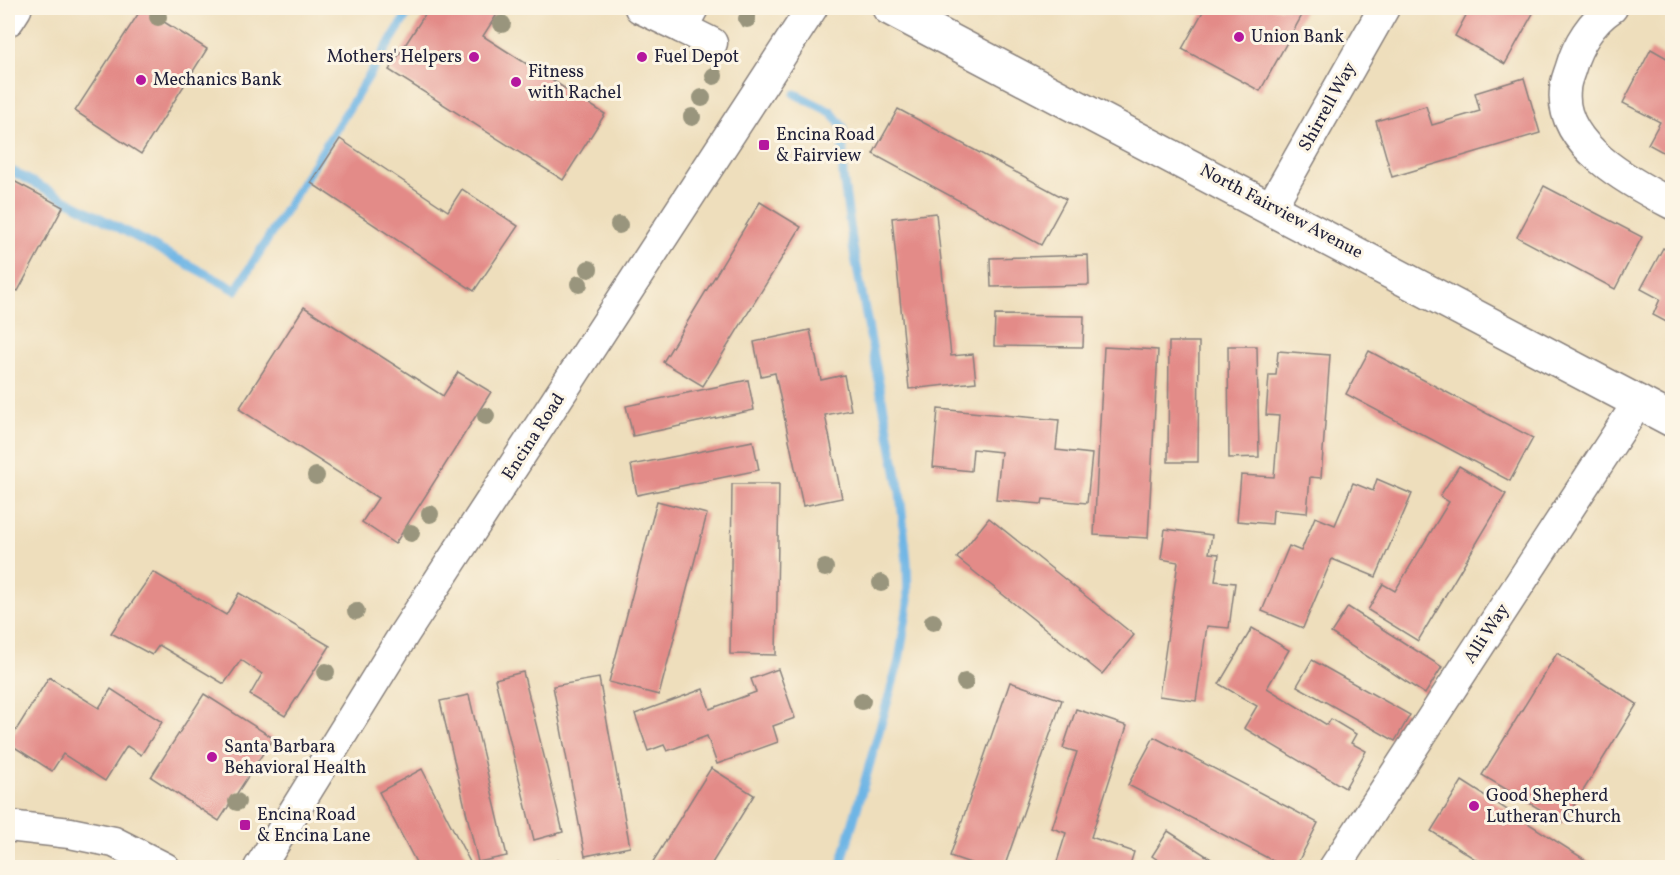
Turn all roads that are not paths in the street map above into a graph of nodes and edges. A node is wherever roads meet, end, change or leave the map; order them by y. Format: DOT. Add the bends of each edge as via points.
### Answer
graph roads {
  1 [pos="15,8"];
  2 [pos="640,8"];
  3 [pos="812,8"];
  4 [pos="889,8"];
  5 [pos="1384,8"];
  6 [pos="1612,8"];
  7 [pos="688,18"];
  8 [pos="8,20"];
  9 [pos="712,43"];
  10 [pos="1672,204"];
  11 [pos="1271,207"];
  12 [pos="1639,402"];
  13 [pos="1672,420"];
  14 [pos="8,826"];
  15 [pos="165,867"];
  16 [pos="259,867"];
  17 [pos="1334,867"];
  1 -- 8 [label="main road"];
  2 -- 7 [label="street"];
  3 -- 16 [label="street, Encina Road" via="399,642"];
  4 -- 11 [label="main road, North Fairview Avenue"];
  5 -- 11 [label="street, Shirrell Way"];
  6 -- 10 [label="street" via="1577,47 1564,91 1570,124 1593,153 1635,185"];
  7 -- 9 [label="street"];
  11 -- 12 [label="main road, North Fairview Avenue"];
  12 -- 13 [label="main road, North Fairview Avenue"];
  12 -- 17 [label="street, Alli Way"];
  14 -- 15 [label="street" via="114,842"];
}
